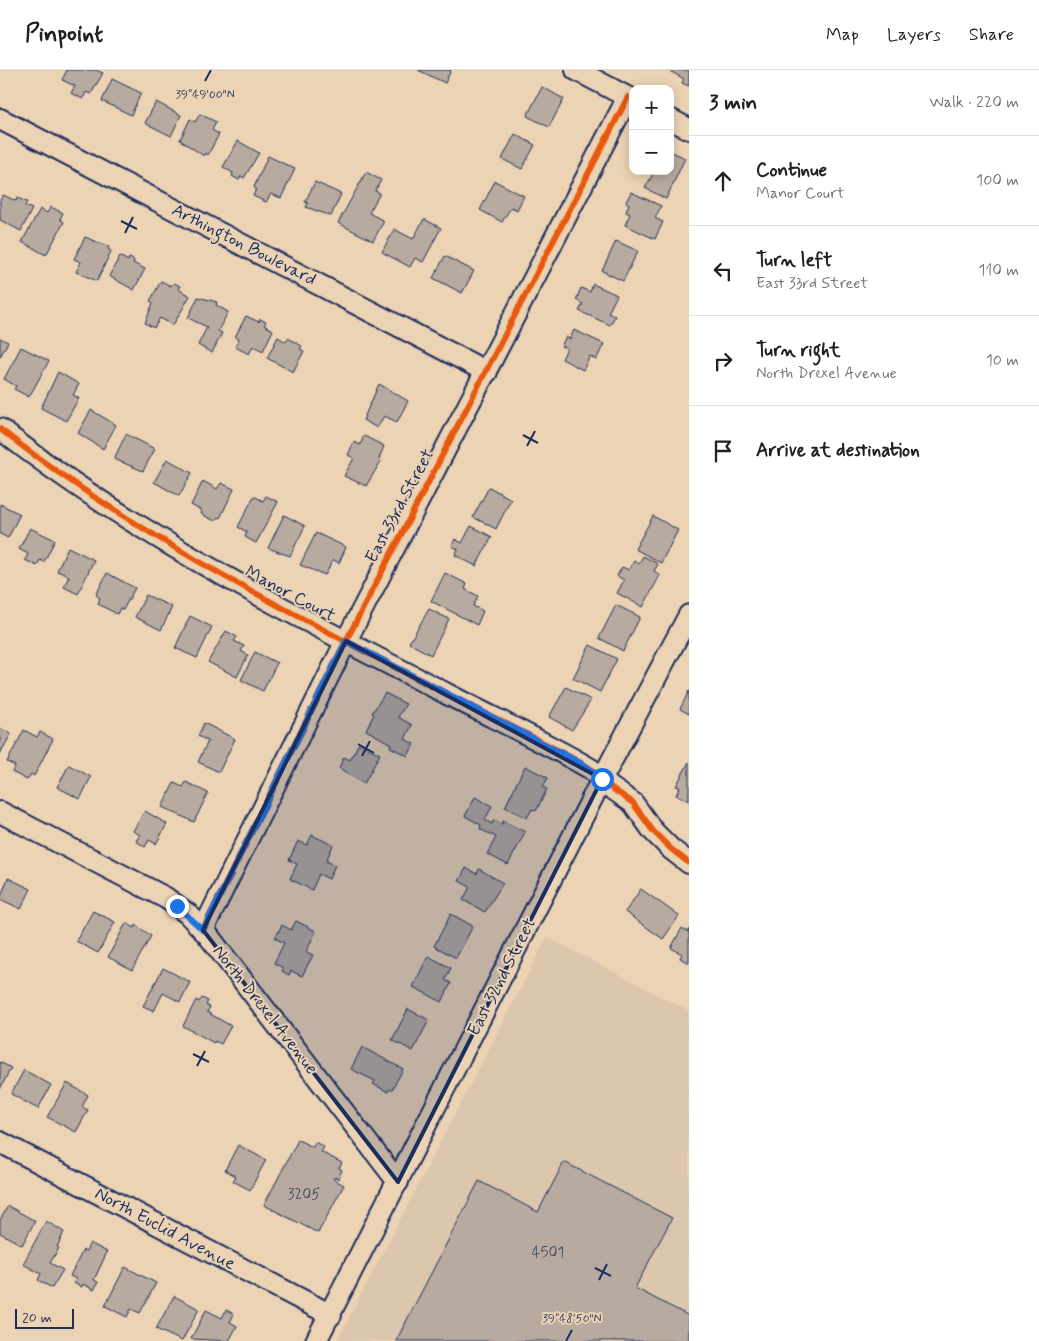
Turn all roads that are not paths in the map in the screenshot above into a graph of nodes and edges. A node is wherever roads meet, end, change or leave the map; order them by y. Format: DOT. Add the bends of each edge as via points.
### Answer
graph roads {
  1 [pos="576,70"];
  2 [pos="629,97"];
  3 [pos="629,100"];
  4 [pos="0,119"];
  5 [pos="674,121"];
  6 [pos="689,128"];
  7 [pos="487,372"];
  8 [pos="0,429"];
  9 [pos="689,615"];
  10 [pos="346,641"];
  11 [pos="602,779"];
  12 [pos="0,812"];
  13 [pos="689,863"];
  14 [pos="203,930"];
  15 [pos="0,1142"];
  16 [pos="398,1182"];
  17 [pos="331,1315"];
  18 [pos="316,1341"];
  1 -- 2 [label="street"];
  3 -- 7 [label="street, East 33rd Street"];
  4 -- 7 [label="street, Arthington Boulevard"];
  5 -- 6 [label="street"];
  7 -- 10 [label="street, East 33rd Street"];
  8 -- 10 [label="street, Manor Court" via="61,475 146,531"];
  9 -- 11 [label="street, East 32nd Street"];
  10 -- 11 [label="street, Manor Court" via="586,766"];
  10 -- 14 [label="street, East 33rd Street"];
  11 -- 13 [label="street, Manor Court" via="634,803 653,831"];
  11 -- 16 [label="street, East 32nd Street"];
  12 -- 14 [label="street, North Drexel Avenue" via="166,898"];
  14 -- 16 [label="street, North Drexel Avenue"];
  15 -- 17 [label="street, North Euclid Avenue"];
  16 -- 17 [label="street, East 32nd Street"];
  17 -- 18 [label="street, East 32nd Street"];
}
